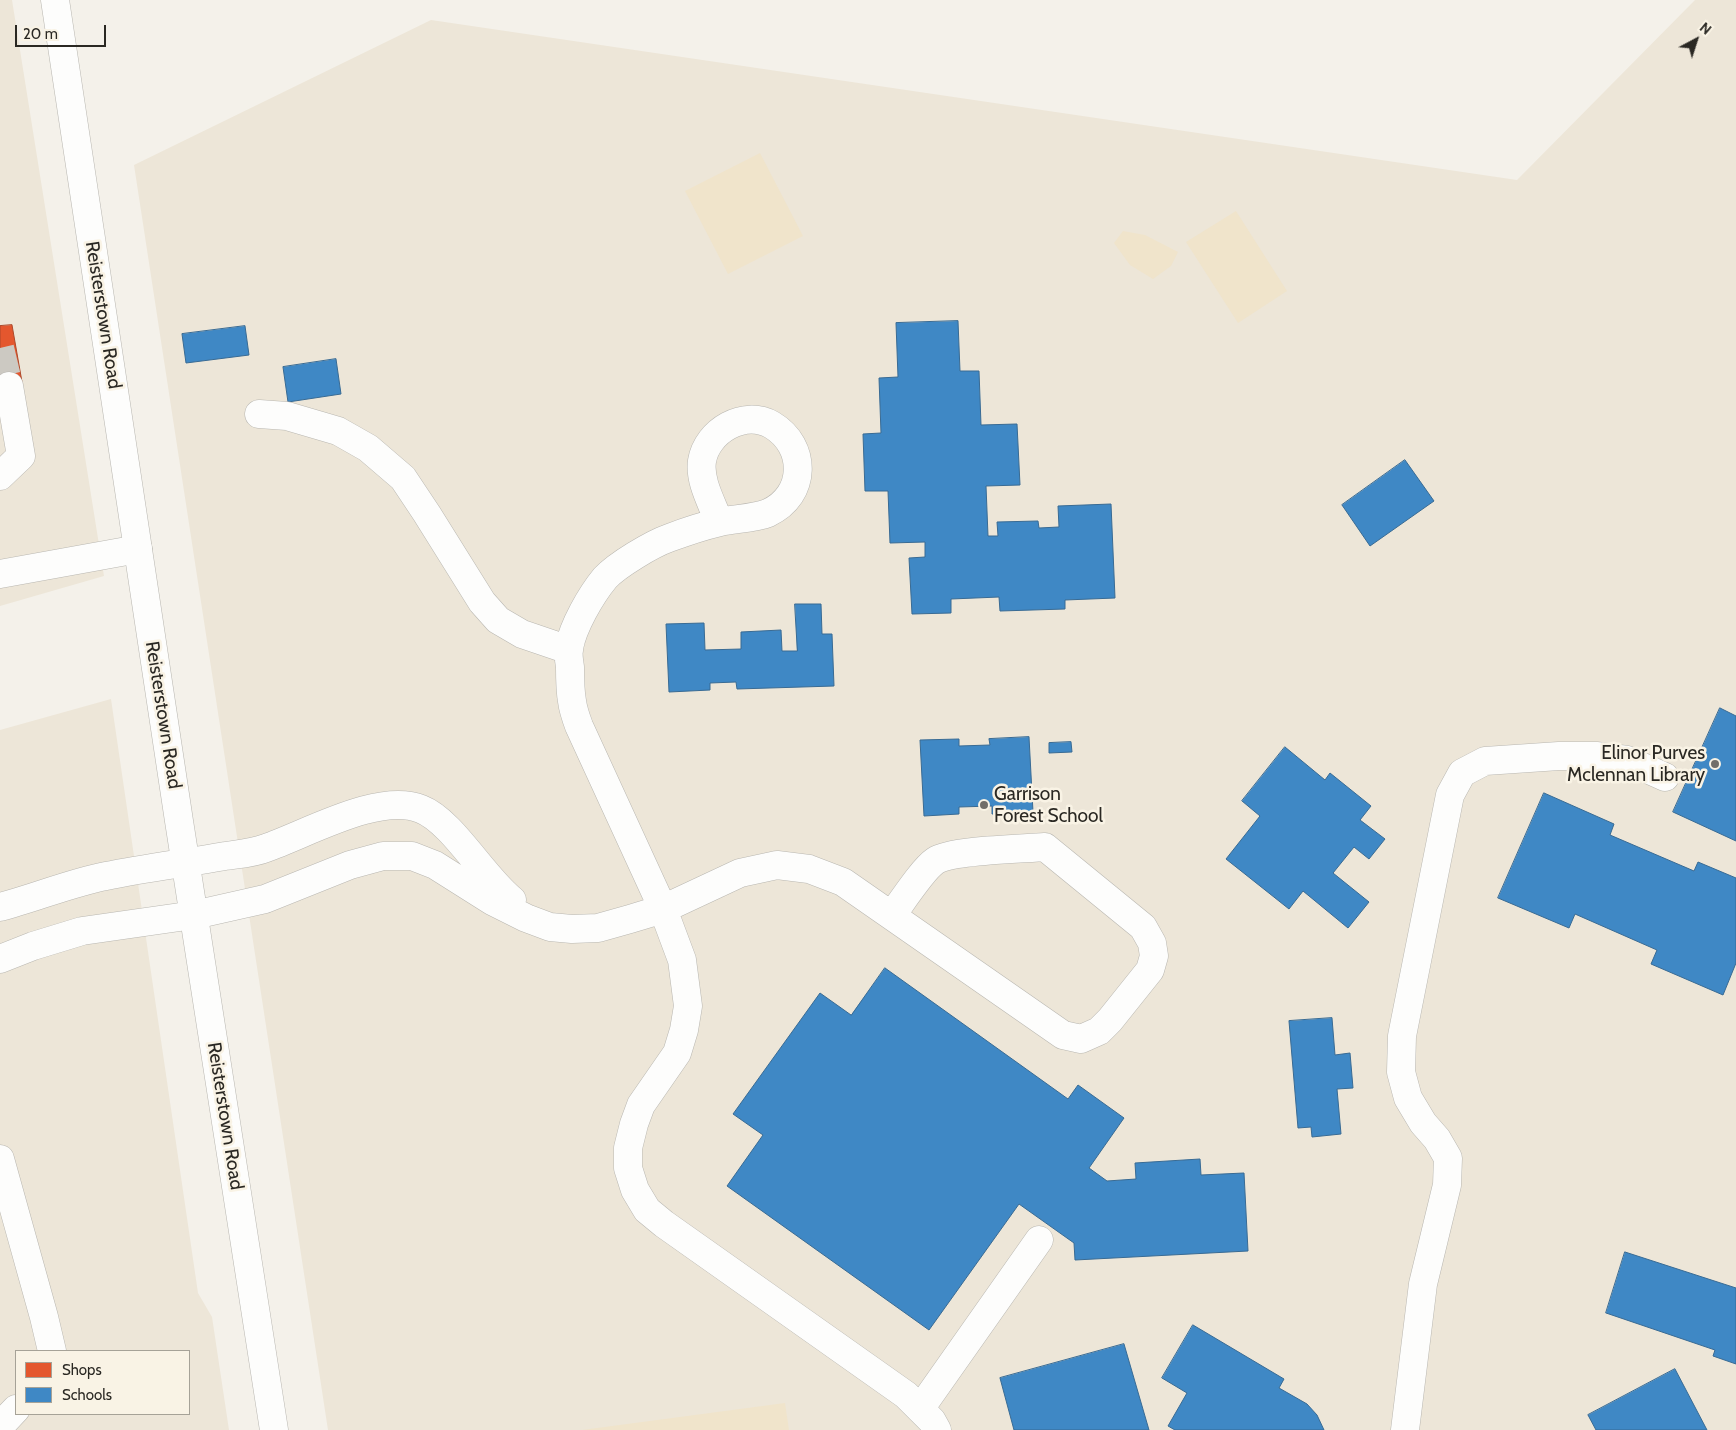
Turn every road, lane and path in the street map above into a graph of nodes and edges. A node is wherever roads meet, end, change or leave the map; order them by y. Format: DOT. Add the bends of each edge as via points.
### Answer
graph roads {
  1 [pos="56,0"];
  2 [pos="9,386"];
  3 [pos="259,414"];
  4 [pos="0,476"];
  5 [pos="719,522"];
  6 [pos="138,550"];
  7 [pos="0,574"];
  8 [pos="569,650"];
  9 [pos="1665,777"];
  10 [pos="186,863"];
  11 [pos="0,907"];
  12 [pos="663,909"];
  13 [pos="194,915"];
  14 [pos="892,915"];
  15 [pos="550,927"];
  16 [pos="0,959"];
  17 [pos="0,1159"];
  18 [pos="1039,1240"];
  19 [pos="52,1350"];
  20 [pos="920,1409"];
  21 [pos="15,1410"];
  22 [pos="0,1426"];
  23 [pos="274,1430"];
  24 [pos="937,1430"];
  25 [pos="1405,1430"];
  1 -- 6 [label="main road, Reisterstown Road"];
  2 -- 4 [label="main road" via="21,456"];
  3 -- 8 [label="main road" via="287,416 338,431 368,448 403,478 482,602 498,620 522,634"];
  5 -- 8 [label="main road" via="668,538 627,561 606,578 575,625"];
  6 -- 7 [label="main road"];
  6 -- 10 [label="main road, Reisterstown Road"];
  8 -- 12 [label="main road" via="572,702 579,726"];
  9 -- 25 [label="main road" via="1627,760 1596,756 1485,761 1462,773 1450,795 1402,1036 1401,1072 1408,1098 1448,1158 1447,1185 1423,1284"];
  10 -- 11 [label="main road" via="104,876"];
  10 -- 13 [label="main road, Reisterstown Road"];
  10 -- 15 [label="main road" via="265,849 319,826 372,808 396,804 422,809 442,822 503,893"];
  12 -- 14 [label="main road" via="740,873 777,865 809,869 843,882"];
  12 -- 15 [label="main road" via="598,928"];
  12 -- 20 [label="main road" via="682,960 688,1006 677,1053 641,1104 634,1124 628,1148 628,1168 635,1190 646,1210 664,1224 906,1395"];
  13 -- 15 [label="main road" via="265,899 350,865 383,856 412,856 435,865 492,901"];
  13 -- 16 [label="main road" via="82,931"];
  13 -- 23 [label="main road, Reisterstown Road"];
  14 -- 14 [label="main road" via="1063,1035 1081,1038 1099,1031 1110,1020 1150,970 1154,956 1152,943 1143,927 1045,847 956,854 935,861"];
  17 -- 19 [label="main road"];
  18 -- 20 [label="main road"];
  20 -- 24 [label="main road"];
  21 -- 22 [label="main road"];
}
